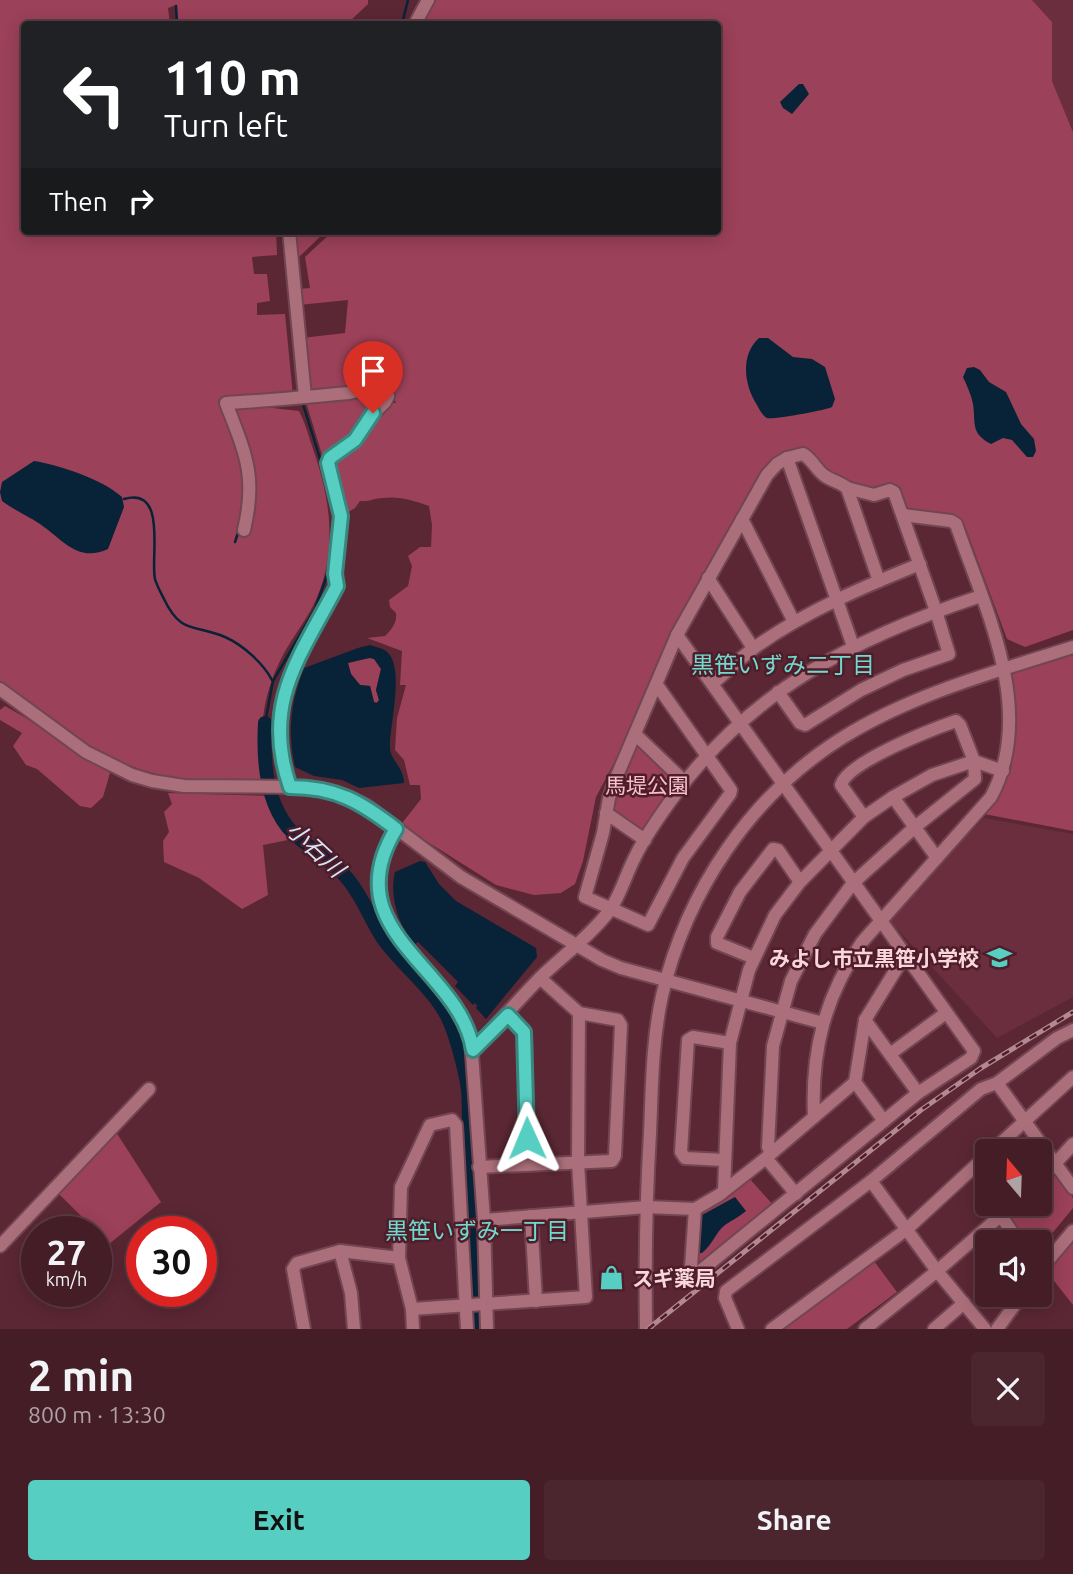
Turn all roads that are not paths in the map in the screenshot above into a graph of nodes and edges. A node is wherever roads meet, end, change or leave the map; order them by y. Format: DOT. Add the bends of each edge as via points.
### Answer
graph roads {
  1 [pos="428,0"];
  2 [pos="417,21"];
  3 [pos="289,235"];
  4 [pos="302,397"];
  5 [pos="787,458"];
  6 [pos="846,488"];
  7 [pos="903,515"];
  8 [pos="742,519"];
  9 [pos="244,530"];
  10 [pos="920,565"];
  11 [pos="708,578"];
  12 [pos="878,581"];
  13 [pos="981,596"];
  14 [pos="837,600"];
  15 [pos="936,611"];
  16 [pos="794,622"];
  17 [pos="677,635"];
  18 [pos="853,646"];
  19 [pos="1073,647"];
  20 [pos="753,649"];
  21 [pos="1005,669"];
  22 [pos="713,684"];
  23 [pos="657,685"];
  24 [pos="778,692"];
  25 [pos="2,695"];
  26 [pos="741,723"];
  27 [pos="635,734"];
  28 [pos="707,755"];
  29 [pos="974,761"];
  30 [pos="1003,771"];
  31 [pos="685,782"];
  32 [pos="785,784"];
  33 [pos="290,787"];
  34 [pos="893,796"];
  35 [pos="606,813"];
  36 [pos="864,817"];
  37 [pos="915,827"];
  38 [pos="396,829"];
  39 [pos="645,840"];
  40 [pos="831,851"];
  41 [pos="937,858"];
  42 [pos="800,882"];
  43 [pos="853,883"];
  44 [pos="610,909"];
  45 [pos="881,921"];
  46 [pos="577,944"];
  47 [pos="905,955"];
  48 [pos="754,958"];
  49 [pos="540,978"];
  50 [pos="666,981"];
  51 [pos="740,1001"];
  52 [pos="783,1012"];
  53 [pos="579,1013"];
  54 [pos="946,1013"];
  55 [pos="508,1015"];
  56 [pos="864,1020"];
  57 [pos="823,1023"];
  58 [pos="1073,1030"];
  59 [pos="730,1043"];
  60 [pos="473,1050"];
  61 [pos="890,1054"];
  62 [pos="1073,1077"];
  63 [pos="855,1083"];
  64 [pos="997,1083"];
  65 [pos="149,1088"];
  66 [pos="918,1093"];
  67 [pos="814,1116"];
  68 [pos="884,1121"];
  69 [pos="1024,1122"];
  70 [pos="1005,1139"];
  71 [pos="1073,1144"];
  72 [pos="769,1155"];
  73 [pos="723,1160"];
  74 [pos="578,1162"];
  75 [pos="527,1165"];
  76 [pos="975,1166"];
  77 [pos="1056,1166"];
  78 [pos="479,1167"];
  79 [pos="1052,1170"];
  80 [pos="872,1181"];
  81 [pos="1073,1188"];
  82 [pos="724,1190"];
  83 [pos="796,1194"];
  84 [pos="647,1207"];
  85 [pos="695,1209"];
  86 [pos="582,1213"];
  87 [pos="531,1216"];
  88 [pos="1001,1216"];
  89 [pos="484,1220"];
  90 [pos="907,1229"];
  91 [pos="1011,1230"];
  92 [pos="1073,1231"];
  93 [pos="0,1246"];
  94 [pos="340,1251"];
  95 [pos="1052,1256"];
  96 [pos="399,1258"];
  97 [pos="937,1271"];
  98 [pos="536,1301"];
  99 [pos="964,1303"];
  100 [pos="476,1305"];
  101 [pos="1013,1307"];
  102 [pos="412,1309"];
  103 [pos="304,1329"];
  104 [pos="354,1329"];
  105 [pos="413,1329"];
  106 [pos="467,1329"];
  107 [pos="487,1329"];
  108 [pos="646,1329"];
  109 [pos="738,1329"];
  110 [pos="772,1329"];
  111 [pos="865,1329"];
  112 [pos="934,1329"];
  113 [pos="985,1329"];
  114 [pos="997,1329"];
  1 -- 2 [label="street"];
  3 -- 4 [label="street"];
  4 -- 9 [label="street" via="226,403 250,475"];
  4 -- 33 [label="street" via="377,386 385,388 388,396 355,440 328,463 341,516 337,586 295,663 281,706 280,742"];
  5 -- 6 [label="street" via="803,454 811,458 824,476"];
  5 -- 8 [label="street" via="767,475"];
  5 -- 14 [label="street"];
  6 -- 7 [label="street" via="874,495 890,490"];
  6 -- 12 [label="street"];
  7 -- 10 [label="street"];
  7 -- 13 [label="street" via="956,524"];
  8 -- 11 [label="street"];
  8 -- 16 [label="street"];
  10 -- 12 [label="street"];
  10 -- 15 [label="street"];
  11 -- 17 [label="street"];
  11 -- 20 [label="street"];
  12 -- 14 [label="street"];
  13 -- 15 [label="street"];
  13 -- 21 [label="street"];
  14 -- 16 [label="street"];
  14 -- 18 [label="street"];
  15 -- 18 [label="street"];
  15 -- 24 [label="street" via="949,654 861,690 805,726"];
  16 -- 20 [label="street"];
  17 -- 22 [label="street"];
  17 -- 23 [label="street"];
  18 -- 24 [label="street"];
  19 -- 21 [label="street"];
  20 -- 22 [label="street"];
  21 -- 30 [label="street" via="1010,736"];
  21 -- 32 [label="street" via="875,719 814,757"];
  22 -- 26 [label="street"];
  23 -- 27 [label="street"];
  23 -- 28 [label="street"];
  24 -- 26 [label="street"];
  25 -- 33 [label="street" via="86,752 132,775 175,785"];
  26 -- 28 [label="street"];
  26 -- 32 [label="street"];
  27 -- 31 [label="street"];
  27 -- 35 [label="street"];
  28 -- 31 [label="street"];
  28 -- 44 [label="street" via="730,786 730,794 683,858 651,923"];
  29 -- 30 [label="street"];
  29 -- 34 [label="street" via="932,775"];
  29 -- 36 [label="street" via="956,721 920,733 844,778 841,785"];
  29 -- 37 [label="street" via="975,779"];
  30 -- 41 [label="street" via="991,797"];
  31 -- 39 [label="street"];
  32 -- 40 [label="street"];
  32 -- 50 [label="street" via="755,812 713,870 690,914"];
  33 -- 38 [label="street" via="346,796"];
  34 -- 36 [label="street"];
  34 -- 37 [label="street"];
  35 -- 39 [label="street"];
  35 -- 44 [label="street" via="585,897"];
  36 -- 40 [label="street"];
  37 -- 41 [label="street"];
  37 -- 43 [label="street"];
  38 -- 46 [label="street" via="461,877"];
  38 -- 60 [label="street" via="380,867 382,902 407,951 465,1021"];
  39 -- 44 [label="street"];
  40 -- 42 [label="street"];
  40 -- 43 [label="street"];
  41 -- 45 [label="street"];
  42 -- 48 [label="street" via="775,915"];
  42 -- 48 [label="street" via="773,849 740,891 716,940"];
  43 -- 45 [label="street"];
  43 -- 52 [label="street" via="815,934 791,981"];
  44 -- 46 [label="street"];
  45 -- 47 [label="street"];
  45 -- 57 [label="street" via="848,963"];
  46 -- 49 [label="street"];
  46 -- 50 [label="street" via="621,968"];
  47 -- 54 [label="street"];
  47 -- 56 [label="street"];
  48 -- 51 [label="street"];
  49 -- 53 [label="street"];
  49 -- 55 [label="street"];
  50 -- 51 [label="street"];
  50 -- 84 [label="street" via="655,1042"];
  51 -- 52 [label="street"];
  51 -- 59 [label="street"];
  52 -- 57 [label="street"];
  52 -- 72 [label="street" via="772,1054"];
  53 -- 74 [label="street"];
  53 -- 74 [label="street" via="618,1020 621,1025 615,1156 612,1161"];
  54 -- 61 [label="street"];
  54 -- 66 [label="street" via="974,1056"];
  55 -- 60 [label="street"];
  55 -- 75 [label="street" via="524,1032"];
  56 -- 61 [label="street"];
  56 -- 63 [label="street"];
  57 -- 67 [label="street" via="815,1057"];
  58 -- 64 [label="street"];
  59 -- 73 [label="street"];
  59 -- 73 [label="street" via="688,1040 683,1111 682,1156"];
  60 -- 78 [label="street"];
  61 -- 66 [label="street"];
  62 -- 69 [label="street"];
  63 -- 67 [label="street"];
  63 -- 68 [label="street"];
  64 -- 69 [label="street"];
  64 -- 80 [label="street" via="977,1092"];
  65 -- 93 [label="street"];
  66 -- 68 [label="street"];
  67 -- 72 [label="street"];
  68 -- 83 [label="street"];
  69 -- 70 [label="street"];
  69 -- 77 [label="street"];
  71 -- 77 [label="street"];
  72 -- 82 [label="street"];
  72 -- 83 [label="street"];
  73 -- 82 [label="street"];
  74 -- 75 [label="street"];
  74 -- 86 [label="street"];
  75 -- 78 [label="street"];
  76 -- 90 [label="street"];
  77 -- 79 [label="street"];
  77 -- 81 [label="street"];
  78 -- 89 [label="street"];
  80 -- 90 [label="street"];
  80 -- 109 [label="street" via="724,1293"];
  82 -- 85 [label="street"];
  83 -- 85 [label="street" via="696,1273 691,1267"];
  84 -- 85 [label="street"];
  84 -- 86 [label="street"];
  84 -- 108 [label="street"];
  86 -- 87 [label="street"];
  86 -- 98 [label="street" via="586,1297"];
  87 -- 89 [label="street"];
  87 -- 98 [label="street"];
  88 -- 91 [label="street"];
  88 -- 97 [label="street"];
  89 -- 100 [label="street"];
  90 -- 97 [label="street"];
  90 -- 110 [label="street"];
  92 -- 95 [label="street"];
  94 -- 96 [label="street"];
  94 -- 103 [label="street" via="293,1266"];
  94 -- 104 [label="street"];
  96 -- 100 [label="street" via="402,1182 430,1125 453,1120"];
  96 -- 102 [label="street"];
  97 -- 99 [label="street"];
  97 -- 111 [label="street"];
  98 -- 100 [label="street"];
  99 -- 112 [label="street"];
  99 -- 113 [label="street"];
  100 -- 102 [label="street"];
  100 -- 106 [label="street"];
  100 -- 107 [label="street"];
  101 -- 114 [label="street"];
  102 -- 105 [label="street"];
}
